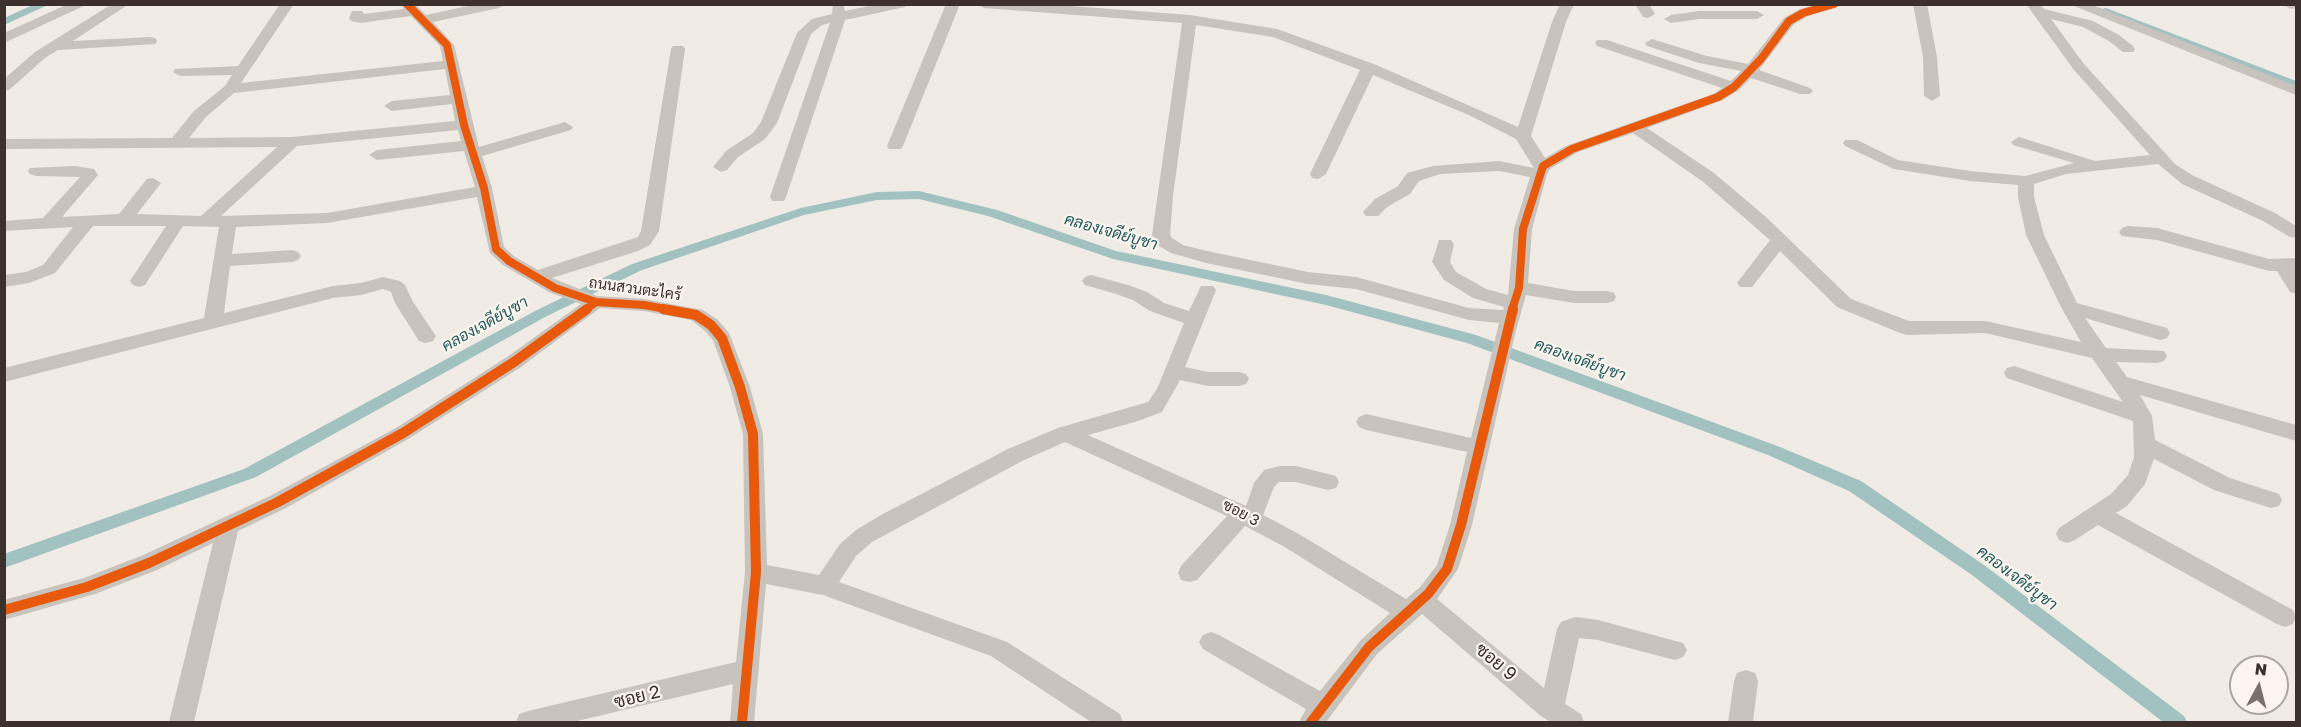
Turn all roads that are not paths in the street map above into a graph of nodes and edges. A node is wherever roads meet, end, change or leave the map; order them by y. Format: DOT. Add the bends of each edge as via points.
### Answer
graph roads {
  1 [pos="81,4"];
  2 [pos="122,4"];
  3 [pos="287,4"];
  4 [pos="499,4"];
  5 [pos="900,4"];
  6 [pos="953,4"];
  7 [pos="984,4"];
  8 [pos="1215,4"];
  9 [pos="1567,4"];
  10 [pos="1735,4"];
  11 [pos="1834,4"];
  12 [pos="1920,4"];
  13 [pos="2076,4"];
  14 [pos="2101,4"];
  15 [pos="1812,7"];
  16 [pos="2035,8"];
  17 [pos="1153,10"];
  18 [pos="838,11"];
  19 [pos="414,12"];
  20 [pos="357,14"];
  21 [pos="1757,15"];
  22 [pos="1190,19"];
  23 [pos="1671,19"];
  24 [pos="1219,22"];
  25 [pos="1787,23"];
  26 [pos="4,39"];
  27 [pos="150,41"];
  28 [pos="1602,43"];
  29 [pos="1652,43"];
  30 [pos="54,46"];
  31 [pos="678,49"];
  32 [pos="2128,49"];
  33 [pos="452,64"];
  34 [pos="1369,68"];
  35 [pos="243,70"];
  36 [pos="1750,70"];
  37 [pos="180,72"];
  38 [pos="788,74"];
  39 [pos="820,76"];
  40 [pos="2296,78"];
  41 [pos="4,87"];
  42 [pos="1734,87"];
  43 [pos="230,89"];
  44 [pos="1805,91"];
  45 [pos="2296,91"];
  46 [pos="1932,96"];
  47 [pos="459,99"];
  48 [pos="392,106"];
  49 [pos="464,125"];
  50 [pos="1634,126"];
  51 [pos="565,127"];
  52 [pos="1523,136"];
  53 [pos="292,142"];
  54 [pos="2019,142"];
  55 [pos="176,143"];
  56 [pos="1851,143"];
  57 [pos="4,144"];
  58 [pos="895,146"];
  59 [pos="472,150"];
  60 [pos="377,155"];
  61 [pos="2161,159"];
  62 [pos="2095,164"];
  63 [pos="721,167"];
  64 [pos="1541,170"];
  65 [pos="36,171"];
  66 [pos="1318,174"];
  67 [pos="2026,181"];
  68 [pos="153,183"];
  69 [pos="484,191"];
  70 [pos="778,197"];
  71 [pos="1372,213"];
  72 [pos="124,219"];
  73 [pos="179,219"];
  74 [pos="88,221"];
  75 [pos="205,221"];
  76 [pos="228,222"];
  77 [pos="47,224"];
  78 [pos="4,226"];
  79 [pos="2128,232"];
  80 [pos="2296,233"];
  81 [pos="1779,240"];
  82 [pos="1445,244"];
  83 [pos="292,256"];
  84 [pos="222,261"];
  85 [pos="2290,265"];
  86 [pos="537,278"];
  87 [pos="4,281"];
  88 [pos="139,281"];
  89 [pos="1091,281"];
  90 [pos="1746,283"];
  91 [pos="2296,288"];
  92 [pos="1207,290"];
  93 [pos="1607,297"];
  94 [pos="590,300"];
  95 [pos="2070,307"];
  96 [pos="1512,311"];
  97 [pos="1195,320"];
  98 [pos="213,322"];
  99 [pos="2160,333"];
  100 [pos="426,336"];
  101 [pos="2098,354"];
  102 [pos="2157,356"];
  103 [pos="1174,372"];
  104 [pos="2014,373"];
  105 [pos="4,375"];
  106 [pos="1239,379"];
  107 [pos="2120,382"];
  108 [pos="2142,416"];
  109 [pos="1366,422"];
  110 [pos="1065,433"];
  111 [pos="2296,433"];
  112 [pos="2144,444"];
  113 [pos="1478,447"];
  114 [pos="1328,482"];
  115 [pos="2271,500"];
  116 [pos="2098,514"];
  117 [pos="1246,516"];
  118 [pos="228,527"];
  119 [pos="2067,534"];
  120 [pos="756,573"];
  121 [pos="1189,573"];
  122 [pos="824,586"];
  123 [pos="1415,606"];
  124 [pos="4,610"];
  125 [pos="2285,617"];
  126 [pos="1211,642"];
  127 [pos="1675,650"];
  128 [pos="745,670"];
  129 [pos="1746,681"];
  130 [pos="1551,709"];
  131 [pos="1317,714"];
  132 [pos="566,718"];
  133 [pos="181,723"];
  134 [pos="528,723"];
  135 [pos="742,723"];
  136 [pos="1111,723"];
  137 [pos="1572,723"];
  138 [pos="1740,723"];
  1 -- 26 [label="street"];
  2 -- 30 [label="street"];
  3 -- 35 [label="street"];
  4 -- 19 [label="street"];
  5 -- 18 [label="street"];
  6 -- 58 [label="street"];
  7 -- 17 [label="street"];
  8 -- 24 [label="street"];
  9 -- 52 [label="street"];
  10 -- 21 [label="street"];
  11 -- 15 [label="street"];
  12 -- 46 [label="street" via="1930,57"];
  13 -- 45 [label="street"];
  14 -- 40 [label="street"];
  15 -- 25 [label="street"];
  16 -- 32 [label="street" via="2088,24"];
  16 -- 61 [label="street" via="2079,67"];
  17 -- 22 [label="street"];
  18 -- 38 [label="street" via="804,33"];
  18 -- 39 [label="street"];
  19 -- 20 [label="street" via="360,19"];
  19 -- 33 [label="street, ถนนสวนตะไคร้" via="447,45"];
  21 -- 23 [label="street"];
  21 -- 25 [label="street"];
  22 -- 24 [label="street"];
  22 -- 96 [label="street" via="1165,196 1161,235 1165,242 1206,257 1308,278 1356,283 1469,314"];
  24 -- 34 [label="street" via="1276,33"];
  25 -- 36 [label="street"];
  27 -- 30 [label="street"];
  28 -- 42 [label="street"];
  29 -- 36 [label="street"];
  30 -- 41 [label="street"];
  31 -- 86 [label="street" via="650,231 644,241"];
  33 -- 43 [label="street"];
  33 -- 47 [label="street, ถนนสวนตะไคร้"];
  34 -- 52 [label="street"];
  34 -- 66 [label="street"];
  35 -- 37 [label="street"];
  35 -- 43 [label="street"];
  36 -- 42 [label="street"];
  36 -- 44 [label="street"];
  38 -- 39 [label="street"];
  38 -- 63 [label="street" via="769,123"];
  39 -- 70 [label="street"];
  42 -- 50 [label="street" via="1709,101"];
  43 -- 55 [label="street" via="200,114"];
  47 -- 48 [label="street"];
  47 -- 49 [label="street, ถนนสวนตะไคร้"];
  49 -- 53 [label="street"];
  49 -- 59 [label="street, ถนนสวนตะไคร้"];
  50 -- 64 [label="street" via="1572,149"];
  50 -- 81 [label="street" via="1708,177"];
  51 -- 59 [label="street"];
  52 -- 64 [label="street"];
  53 -- 55 [label="street"];
  53 -- 75 [label="street"];
  54 -- 62 [label="street"];
  55 -- 57 [label="street"];
  56 -- 67 [label="street" via="1894,164"];
  59 -- 60 [label="street"];
  59 -- 69 [label="street, ถนนสวนตะไคร้"];
  61 -- 62 [label="street"];
  61 -- 80 [label="street" via="2188,180"];
  62 -- 67 [label="street"];
  64 -- 71 [label="street" via="1499,166 1438,169 1413,177 1404,190"];
  64 -- 96 [label="street" via="1523,229"];
  65 -- 77 [label="street" via="90,175"];
  67 -- 95 [label="street" via="2035,235"];
  68 -- 72 [label="street"];
  69 -- 76 [label="street" via="327,218"];
  69 -- 86 [label="street, ถนนสวนตะไคร้" via="496,249"];
  72 -- 73 [label="street"];
  72 -- 74 [label="street"];
  73 -- 75 [label="street"];
  73 -- 88 [label="street"];
  74 -- 77 [label="street"];
  74 -- 87 [label="street" via="49,269"];
  75 -- 76 [label="street"];
  76 -- 84 [label="street"];
  77 -- 78 [label="street"];
  79 -- 85 [label="street" via="2157,234 2269,265"];
  81 -- 90 [label="street"];
  81 -- 101 [label="street" via="1844,303 1901,335 1986,327"];
  82 -- 96 [label="street" via="1443,269"];
  83 -- 84 [label="street"];
  84 -- 98 [label="street"];
  85 -- 91 [label="street"];
  86 -- 94 [label="street, ถนนสวนตะไคร้"];
  89 -- 97 [label="street" via="1122,289"];
  92 -- 97 [label="street"];
  93 -- 96 [label="street" via="1574,297"];
  94 -- 118 [label="street" via="514,362 403,433"];
  94 -- 120 [label="street, ถนนสวนตะไคร้" via="696,315 722,338 753,434"];
  95 -- 99 [label="street"];
  95 -- 101 [label="street"];
  96 -- 113 [label="street"];
  97 -- 103 [label="street"];
  98 -- 100 [label="street" via="333,292 383,284 399,289"];
  98 -- 105 [label="street"];
  101 -- 102 [label="street"];
  101 -- 107 [label="street"];
  103 -- 106 [label="street" via="1208,379"];
  103 -- 110 [label="street" via="1155,406"];
  104 -- 108 [label="street"];
  107 -- 108 [label="street"];
  107 -- 111 [label="street"];
  108 -- 112 [label="street"];
  109 -- 113 [label="street"];
  110 -- 117 [label="street, ซอย 3"];
  110 -- 122 [label="street" via="1005,460 864,536 848,550"];
  112 -- 115 [label="street" via="2222,484"];
  112 -- 116 [label="street" via="2137,478 2119,500"];
  113 -- 123 [label="street" via="1447,569"];
  114 -- 117 [label="street" via="1296,474 1272,476 1264,483 1257,506"];
  116 -- 119 [label="street"];
  116 -- 125 [label="street"];
  117 -- 121 [label="street"];
  117 -- 123 [label="street, ซอย 3"];
  118 -- 124 [label="street" via="87,587"];
  118 -- 133 [label="street"];
  120 -- 122 [label="street"];
  120 -- 128 [label="street, ถนนสวนตะไคร้"];
  122 -- 136 [label="street" via="999,649"];
  123 -- 130 [label="street, ซอย 9"];
  123 -- 131 [label="street" via="1370,647"];
  126 -- 131 [label="street"];
  127 -- 130 [label="street" via="1598,630 1569,629"];
  128 -- 132 [label="street, ซอย 2"];
  128 -- 135 [label="street, ถนนสวนตะไคร้"];
  129 -- 138 [label="street"];
  130 -- 137 [label="street, ซอย 9"];
  132 -- 134 [label="street, ซอย 2"];
}
